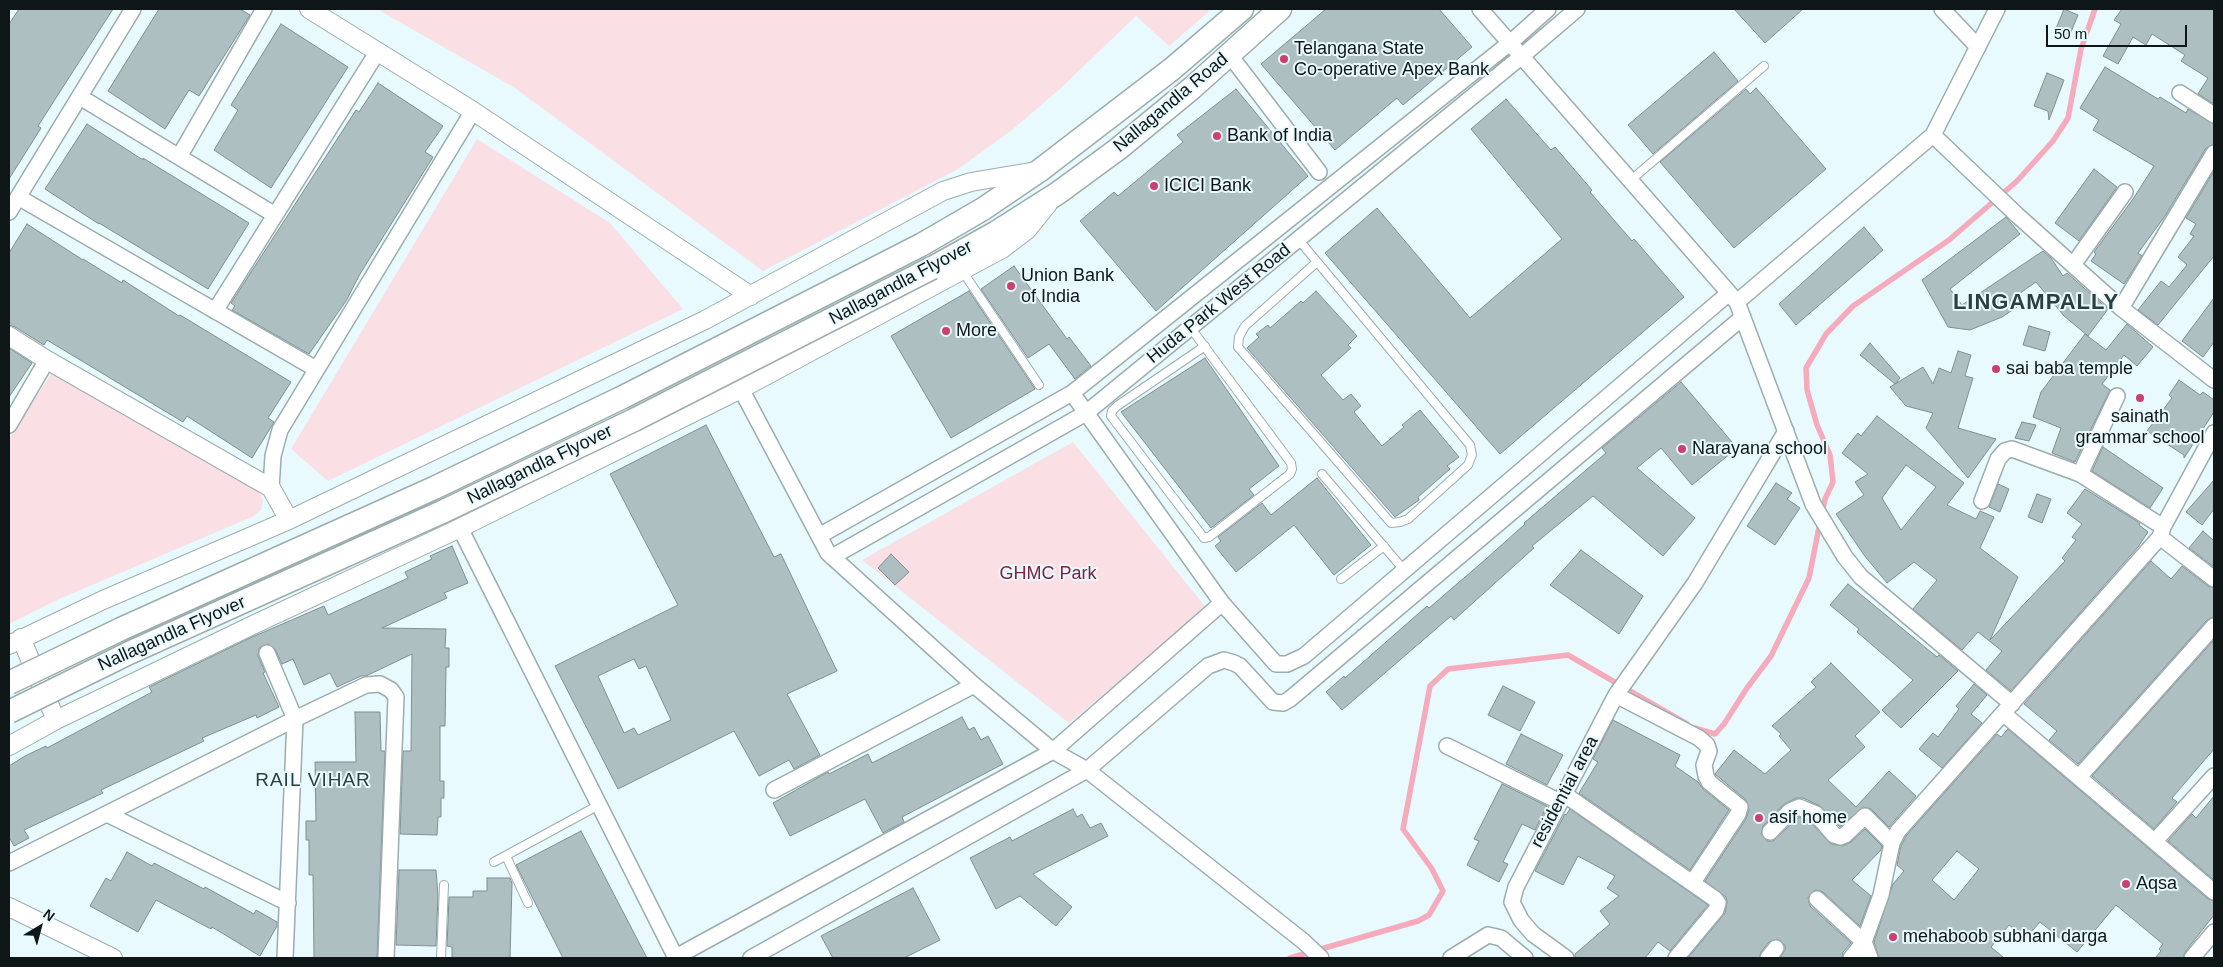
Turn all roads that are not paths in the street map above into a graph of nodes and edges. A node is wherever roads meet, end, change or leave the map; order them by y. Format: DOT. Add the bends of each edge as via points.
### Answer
graph roads {
  1 [pos="133,9"];
  2 [pos="264,9"];
  3 [pos="309,9"];
  4 [pos="1242,9"];
  5 [pos="1280,9"];
  6 [pos="1480,9"];
  7 [pos="1548,9"];
  8 [pos="1577,9"];
  9 [pos="1942,9"];
  10 [pos="1997,9"];
  11 [pos="1510,42"];
  12 [pos="1978,47"];
  13 [pos="378,51"];
  14 [pos="1229,54"];
  15 [pos="1522,56"];
  16 [pos="1764,66"];
  17 [pos="2180,94"];
  18 [pos="80,96"];
  19 [pos="473,111"];
  20 [pos="2214,115"];
  21 [pos="1933,136"];
  22 [pos="2214,153"];
  23 [pos="179,157"];
  24 [pos="1039,170"];
  25 [pos="1319,172"];
  26 [pos="1631,180"];
  27 [pos="1058,192"];
  28 [pos="2125,192"];
  29 [pos="18,197"];
  30 [pos="9,212"];
  31 [pos="275,215"];
  32 [pos="1298,239"];
  33 [pos="1317,262"];
  34 [pos="2072,265"];
  35 [pos="963,272"];
  36 [pos="751,296"];
  37 [pos="1733,298"];
  38 [pos="2121,308"];
  39 [pos="215,311"];
  40 [pos="1743,317"];
  41 [pos="1190,327"];
  42 [pos="9,336"];
  43 [pos="1204,346"];
  44 [pos="47,360"];
  45 [pos="316,369"];
  46 [pos="2214,380"];
  47 [pos="1039,385"];
  48 [pos="741,389"];
  49 [pos="1072,393"];
  50 [pos="2117,396"];
  51 [pos="1086,413"];
  52 [pos="9,425"];
  53 [pos="1786,431"];
  54 [pos="2214,433"];
  55 [pos="1322,474"];
  56 [pos="2080,474"];
  57 [pos="271,488"];
  58 [pos="1982,501"];
  59 [pos="289,520"];
  60 [pos="460,528"];
  61 [pos="2161,532"];
  62 [pos="818,536"];
  63 [pos="1384,546"];
  64 [pos="832,557"];
  65 [pos="1404,570"];
  66 [pos="1341,579"];
  67 [pos="2214,579"];
  68 [pos="1222,603"];
  69 [pos="2214,626"];
  70 [pos="15,642"];
  71 [pos="267,653"];
  72 [pos="9,683"];
  73 [pos="974,685"];
  74 [pos="1616,695"];
  75 [pos="2008,709"];
  76 [pos="9,712"];
  77 [pos="295,719"];
  78 [pos="56,720"];
  79 [pos="9,746"];
  80 [pos="1447,746"];
  81 [pos="1053,751"];
  82 [pos="1087,770"];
  83 [pos="2214,776"];
  84 [pos="2079,777"];
  85 [pos="774,790"];
  86 [pos="1562,798"];
  87 [pos="599,805"];
  88 [pos="107,814"];
  89 [pos="1770,832"];
  90 [pos="2155,841"];
  91 [pos="1892,843"];
  92 [pos="506,856"];
  93 [pos="494,862"];
  94 [pos="9,863"];
  95 [pos="1693,882"];
  96 [pos="444,885"];
  97 [pos="2214,892"];
  98 [pos="1817,899"];
  99 [pos="528,903"];
  100 [pos="288,904"];
  101 [pos="9,907"];
  102 [pos="2214,932"];
  103 [pos="1864,942"];
  104 [pos="113,958"];
  105 [pos="285,958"];
  106 [pos="386,958"];
  107 [pos="441,958"];
  108 [pos="673,958"];
  109 [pos="751,958"];
  110 [pos="1321,958"];
  111 [pos="1452,958"];
  112 [pos="1525,958"];
  113 [pos="1566,958"];
  114 [pos="1676,958"];
  115 [pos="1851,958"];
  116 [pos="1870,958"];
  117 [pos="2192,958"];
  1 -- 18 [label="street"];
  2 -- 23 [label="street"];
  3 -- 13 [label="street"];
  4 -- 24 [label="main road, Nallagandla Road" via="1172,69"];
  5 -- 14 [label="main road, Nallagandla Road"];
  6 -- 11 [label="street"];
  7 -- 11 [label="street, Huda Park West Road"];
  8 -- 15 [label="street, Huda Park West Road"];
  9 -- 12 [label="street"];
  10 -- 12 [label="street"];
  11 -- 15 [label="street"];
  11 -- 49 [label="street, Huda Park West Road"];
  12 -- 21 [label="street"];
  13 -- 19 [label="street"];
  13 -- 31 [label="street"];
  14 -- 25 [label="street"];
  14 -- 27 [label="main road, Nallagandla Road" via="1118,149"];
  15 -- 26 [label="street"];
  15 -- 32 [label="street, Huda Park West Road"];
  16 -- 26 [label="lane"];
  17 -- 20 [label="street"];
  18 -- 23 [label="street"];
  18 -- 29 [label="street"];
  19 -- 36 [label="street"];
  19 -- 45 [label="street"];
  21 -- 34 [label="street"];
  21 -- 37 [label="street"];
  22 -- 38 [label="street"];
  23 -- 31 [label="street"];
  24 -- 36 [label="street" via="971,182 943,191"];
  24 -- 72 [label="main road, Nallagandla Flyover, bridge" via="983,209 921,245 631,392 434,488"];
  26 -- 37 [label="street"];
  27 -- 35 [label="street" via="1016,239"];
  27 -- 76 [label="main road, Nallagandla Flyover, bridge" via="995,234 932,268 634,420 442,512 130,652"];
  28 -- 34 [label="street"];
  29 -- 30 [label="street"];
  29 -- 39 [label="street"];
  31 -- 39 [label="street"];
  32 -- 33 [label="lane"];
  32 -- 41 [label="street, Huda Park West Road"];
  33 -- 33 [label="lane" via="1470,446 1472,455 1468,465 1408,519 1400,522 1392,522 1238,347 1245,326"];
  34 -- 38 [label="street"];
  35 -- 47 [label="lane"];
  35 -- 48 [label="street"];
  36 -- 59 [label="street"];
  37 -- 40 [label="street"];
  37 -- 65 [label="street"];
  38 -- 46 [label="street"];
  39 -- 45 [label="street"];
  40 -- 53 [label="street"];
  40 -- 82 [label="street" via="1290,699 1273,702 1240,666 1224,660 1208,666"];
  41 -- 43 [label="lane"];
  41 -- 51 [label="street, Huda Park West Road"];
  42 -- 44 [label="street"];
  43 -- 43 [label="lane" via="1291,463 1292,469 1290,474 1209,538 1204,538 1111,416 1117,406"];
  44 -- 52 [label="street"];
  44 -- 57 [label="street"];
  45 -- 57 [label="street" via="280,430 273,456"];
  48 -- 60 [label="street"];
  48 -- 62 [label="street"];
  49 -- 51 [label="street"];
  49 -- 62 [label="street, Huda Park West Road"];
  50 -- 56 [label="street"];
  51 -- 64 [label="street, Huda Park West Road"];
  51 -- 68 [label="street"];
  53 -- 74 [label="street, residential area" via="1695,583"];
  53 -- 75 [label="street" via="1813,504 1825,527 1861,577"];
  54 -- 61 [label="street"];
  55 -- 63 [label="lane"];
  56 -- 58 [label="street" via="2012,450 2006,451 1998,459"];
  56 -- 61 [label="street"];
  57 -- 59 [label="street"];
  59 -- 70 [label="street" via="103,600"];
  60 -- 78 [label="street"];
  60 -- 87 [label="street"];
  61 -- 67 [label="street"];
  61 -- 75 [label="street"];
  62 -- 64 [label="street"];
  63 -- 65 [label="lane"];
  63 -- 66 [label="lane"];
  64 -- 73 [label="street"];
  65 -- 68 [label="street" via="1304,656 1287,664 1276,664"];
  68 -- 81 [label="street"];
  69 -- 84 [label="street"];
  70 -- 78 [label="street"];
  71 -- 77 [label="street"];
  73 -- 81 [label="street"];
  73 -- 85 [label="street"];
  74 -- 86 [label="street, residential area"];
  74 -- 95 [label="street" via="1707,745 1709,751 1704,765 1709,782 1738,804 1740,809"];
  75 -- 84 [label="street"];
  75 -- 91 [label="street" via="1898,831"];
  77 -- 88 [label="street"];
  77 -- 100 [label="street"];
  77 -- 106 [label="street" via="366,685 380,684 396,697"];
  78 -- 79 [label="street"];
  80 -- 86 [label="street"];
  81 -- 82 [label="street"];
  81 -- 108 [label="street"];
  82 -- 109 [label="street"];
  82 -- 110 [label="street"];
  83 -- 90 [label="street"];
  84 -- 90 [label="street"];
  86 -- 95 [label="street"];
  86 -- 113 [label="street, residential area" via="1516,886 1512,902 1533,934"];
  87 -- 92 [label="lane"];
  87 -- 108 [label="street"];
  88 -- 94 [label="street"];
  88 -- 100 [label="street"];
  89 -- 91 [label="street" via="1790,811 1799,807 1816,814 1840,838 1865,816"];
  90 -- 97 [label="street"];
  91 -- 103 [label="street" via="1881,895"];
  92 -- 93 [label="lane"];
  92 -- 99 [label="lane"];
  95 -- 114 [label="street" via="1715,899 1717,906"];
  96 -- 107 [label="lane"];
  98 -- 103 [label="street"];
  100 -- 105 [label="street"];
  101 -- 104 [label="street"];
  102 -- 117 [label="street"];
  103 -- 115 [label="street"];
  103 -- 116 [label="street"];
  111 -- 112 [label="street" via="1488,935 1501,938"];
}
